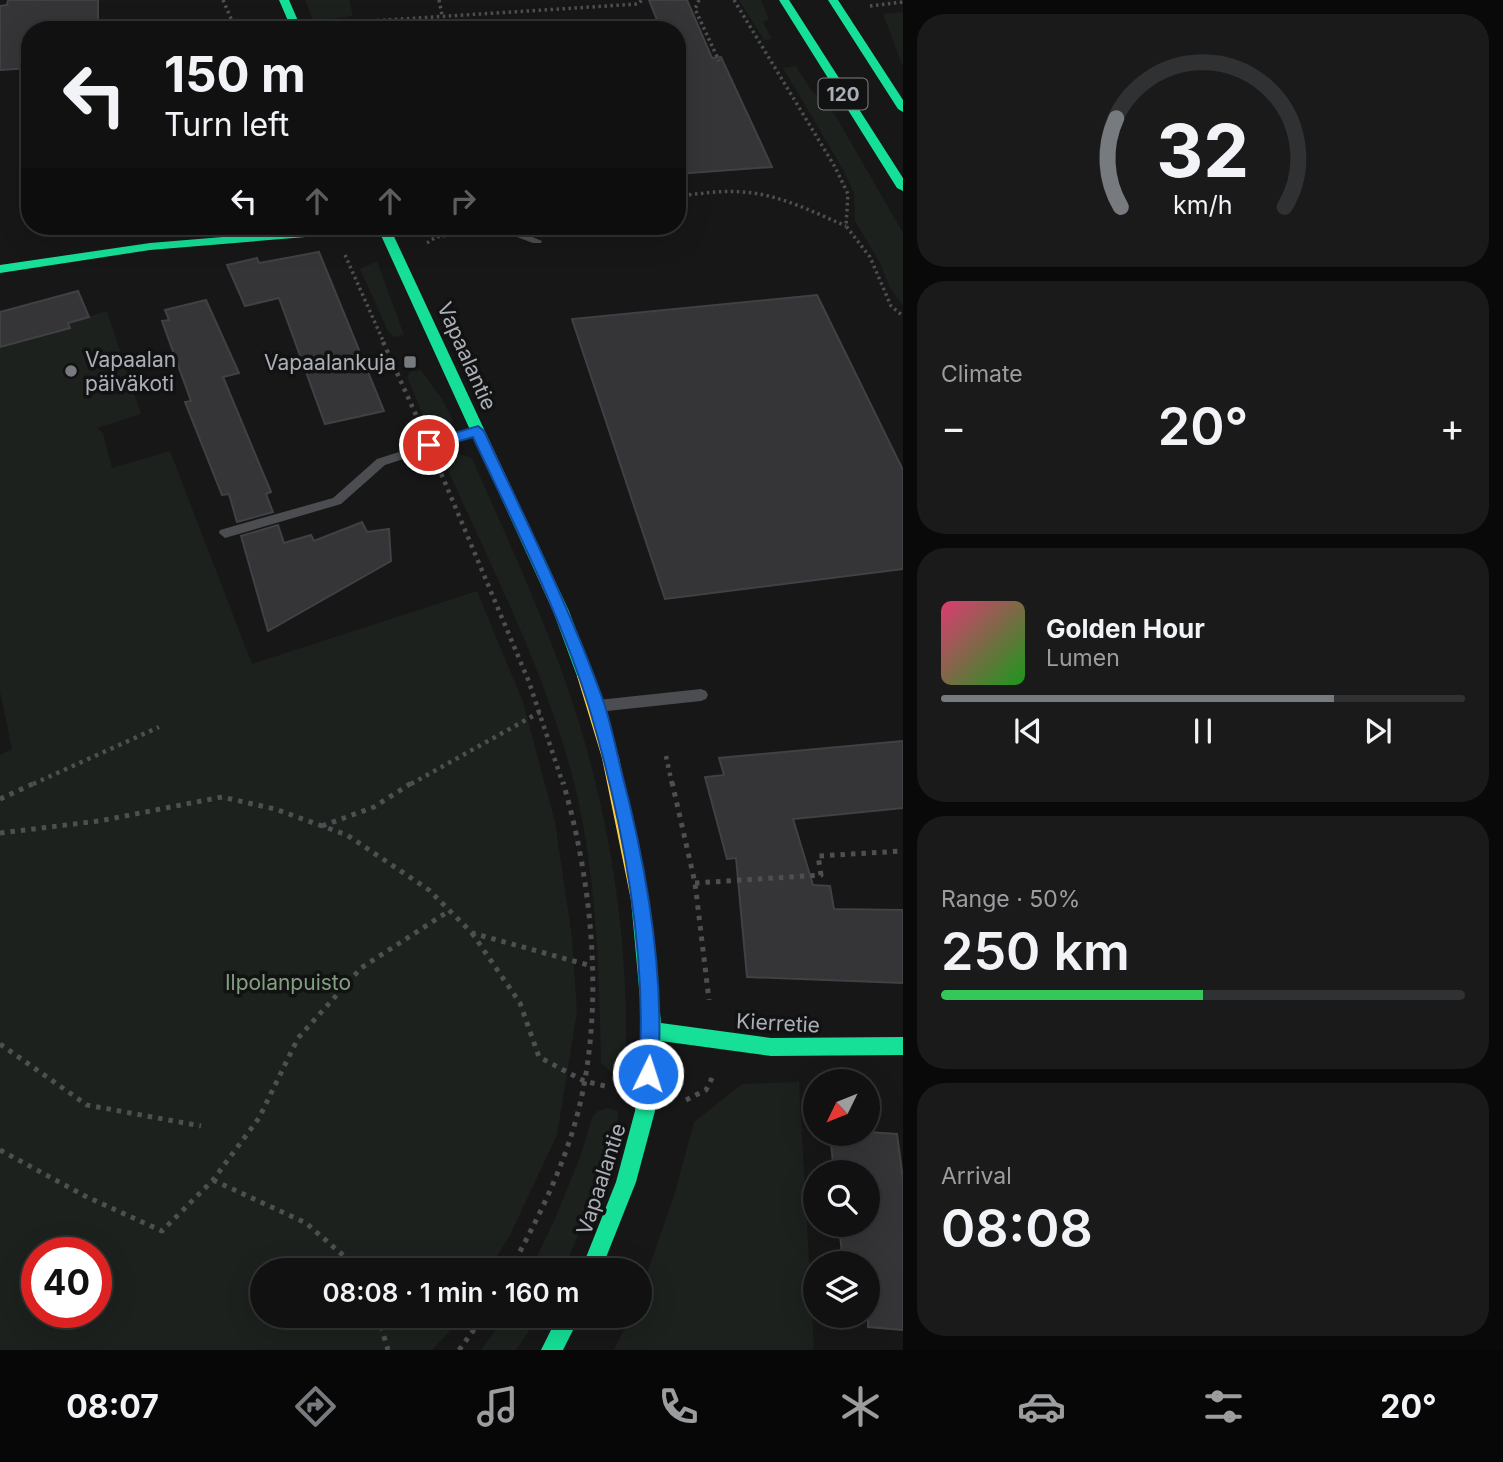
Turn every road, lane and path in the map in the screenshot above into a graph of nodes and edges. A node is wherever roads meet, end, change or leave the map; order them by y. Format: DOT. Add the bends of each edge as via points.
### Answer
graph roads {
  1 [pos="223,0"];
  2 [pos="284,0"];
  3 [pos="439,0"];
  4 [pos="642,0"];
  5 [pos="699,0"];
  6 [pos="734,0"];
  7 [pos="784,0"];
  8 [pos="833,0"];
  9 [pos="903,2"];
  10 [pos="870,6"];
  11 [pos="442,15"];
  12 [pos="232,21"];
  13 [pos="299,21"];
  14 [pos="378,21"];
  15 [pos="719,61"];
  16 [pos="903,109"];
  17 [pos="903,188"];
  18 [pos="686,195"];
  19 [pos="846,226"];
  20 [pos="298,235"];
  21 [pos="335,235"];
  22 [pos="388,235"];
  23 [pos="519,235"];
  24 [pos="537,242"];
  25 [pos="0,269"];
  26 [pos="903,316"];
  27 [pos="478,431"];
  28 [pos="429,445"];
  29 [pos="225,533"];
  30 [pos="701,695"];
  31 [pos="597,706"];
  32 [pos="540,712"];
  33 [pos="159,727"];
  34 [pos="0,799"];
  35 [pos="322,826"];
  36 [pos="0,833"];
  37 [pos="903,851"];
  38 [pos="695,883"];
  39 [pos="450,911"];
  40 [pos="472,933"];
  41 [pos="589,965"];
  42 [pos="652,1031"];
  43 [pos="0,1044"];
  44 [pos="903,1046"];
  45 [pos="584,1081"];
  46 [pos="201,1126"];
  47 [pos="0,1150"];
  48 [pos="213,1180"];
  49 [pos="346,1258"];
  50 [pos="517,1258"];
  51 [pos="596,1258"];
  52 [pos="382,1328"];
  53 [pos="475,1328"];
  54 [pos="563,1328"];
  55 [pos="388,1350"];
  56 [pos="458,1350"];
  57 [pos="552,1350"];
  1 -- 12 [label="path"];
  2 -- 13 [label="street"];
  3 -- 11 [label="path"];
  4 -- 11 [label="path" via="638,4"];
  5 -- 15 [label="path" via="695,9"];
  6 -- 19 [label="path" via="835,167 848,194"];
  7 -- 17 [label="street, 120"];
  8 -- 16 [label="street, 120"];
  9 -- 10 [label="path"];
  11 -- 14 [label="path"];
  18 -- 19 [label="path" via="754,194 794,204"];
  19 -- 26 [label="path" via="870,257 891,306"];
  20 -- 25 [label="street" via="129,249"];
  21 -- 28 [label="path"];
  22 -- 27 [label="street, Vapaalantie"];
  23 -- 24 [label="lane"];
  27 -- 28 [label="lane"];
  27 -- 31 [label="street, Vapaalantie" via="561,611"];
  28 -- 29 [label="lane" via="381,462 337,501"];
  28 -- 32 [label="path"];
  30 -- 31 [label="lane"];
  31 -- 42 [label="street, Vapaalantie" via="642,910"];
  32 -- 35 [label="path" via="374,807"];
  32 -- 41 [label="path" via="577,838"];
  33 -- 34 [label="path"];
  35 -- 36 [label="path" via="222,797 99,821"];
  35 -- 39 [label="path" via="347,835 429,890"];
  37 -- 38 [label="path" via="818,856 821,875"];
  39 -- 40 [label="path"];
  39 -- 48 [label="path" via="361,968 298,1038 259,1118"];
  40 -- 41 [label="path"];
  40 -- 45 [label="path" via="520,1003 539,1057"];
  41 -- 45 [label="path"];
  42 -- 44 [label="street, Kierretie" via="771,1047"];
  42 -- 51 [label="street, Vapaalantie" via="645,1111 625,1182"];
  43 -- 46 [label="path" via="87,1105"];
  45 -- 50 [label="path" via="565,1153"];
  47 -- 48 [label="path" via="162,1231"];
  48 -- 49 [label="path" via="306,1223"];
  52 -- 55 [label="path"];
  53 -- 56 [label="path"];
  54 -- 57 [label="street"];
}
